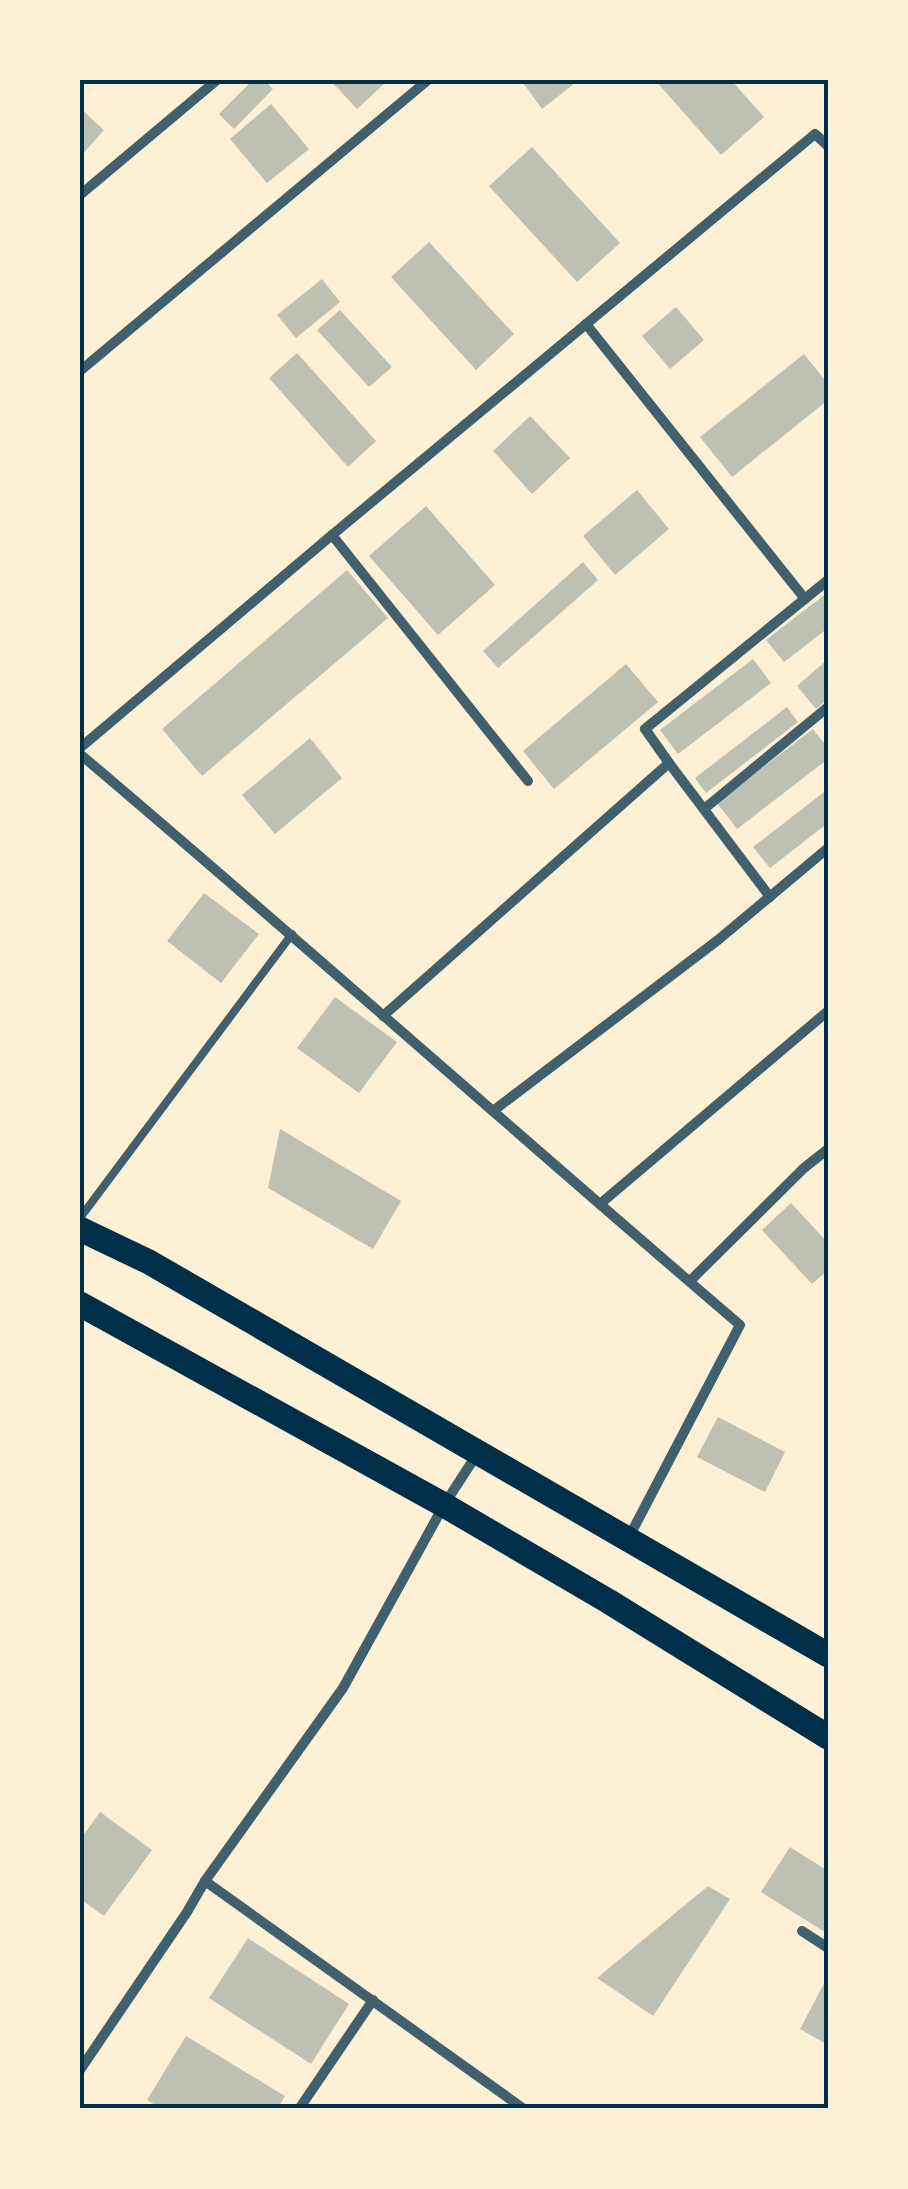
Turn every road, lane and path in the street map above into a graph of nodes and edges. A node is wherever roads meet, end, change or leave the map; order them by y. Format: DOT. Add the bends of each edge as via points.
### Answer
graph roads {
  1 [pos="217,80"];
  2 [pos="428,80"];
  3 [pos="828,146"];
  4 [pos="80,195"];
  5 [pos="586,324"];
  6 [pos="80,371"];
  7 [pos="332,535"];
  8 [pos="828,580"];
  9 [pos="805,599"];
  10 [pos="828,707"];
  11 [pos="80,751"];
  12 [pos="669,763"];
  13 [pos="528,781"];
  14 [pos="704,810"];
  15 [pos="828,848"];
  16 [pos="770,896"];
  17 [pos="292,934"];
  18 [pos="828,1011"];
  19 [pos="383,1016"];
  20 [pos="492,1111"];
  21 [pos="828,1149"];
  22 [pos="600,1204"];
  23 [pos="80,1218"];
  24 [pos="80,1229"];
  25 [pos="690,1281"];
  26 [pos="80,1304"];
  27 [pos="479,1451"];
  28 [pos="444,1505"];
  29 [pos="628,1540"];
  30 [pos="828,1655"];
  31 [pos="828,1737"];
  32 [pos="205,1880"];
  33 [pos="802,1931"];
  34 [pos="828,1948"];
  35 [pos="373,2000"];
  36 [pos="80,2070"];
  37 [pos="299,2109"];
  38 [pos="524,2109"];
  1 -- 4 [label="street"];
  2 -- 6 [label="street"];
  3 -- 5 [label="street" via="816,134"];
  5 -- 7 [label="street"];
  5 -- 9 [label="street"];
  7 -- 11 [label="street"];
  7 -- 13 [label="street"];
  8 -- 9 [label="street"];
  9 -- 12 [label="street" via="645,728"];
  10 -- 14 [label="street"];
  11 -- 17 [label="street"];
  12 -- 14 [label="street"];
  12 -- 19 [label="street"];
  14 -- 16 [label="street"];
  15 -- 16 [label="street"];
  16 -- 20 [label="street"];
  17 -- 19 [label="street"];
  17 -- 23 [label="lane"];
  18 -- 22 [label="street"];
  19 -- 20 [label="street"];
  20 -- 22 [label="street"];
  21 -- 25 [label="street"];
  22 -- 25 [label="street"];
  24 -- 27 [label="main road"];
  25 -- 29 [label="street" via="740,1325"];
  26 -- 28 [label="main road"];
  27 -- 28 [label="street"];
  27 -- 29 [label="main road"];
  28 -- 31 [label="main road"];
  28 -- 32 [label="street" via="343,1688"];
  29 -- 30 [label="main road"];
  32 -- 35 [label="street"];
  32 -- 36 [label="street"];
  33 -- 34 [label="street"];
  35 -- 37 [label="street"];
  35 -- 38 [label="street"];
}
